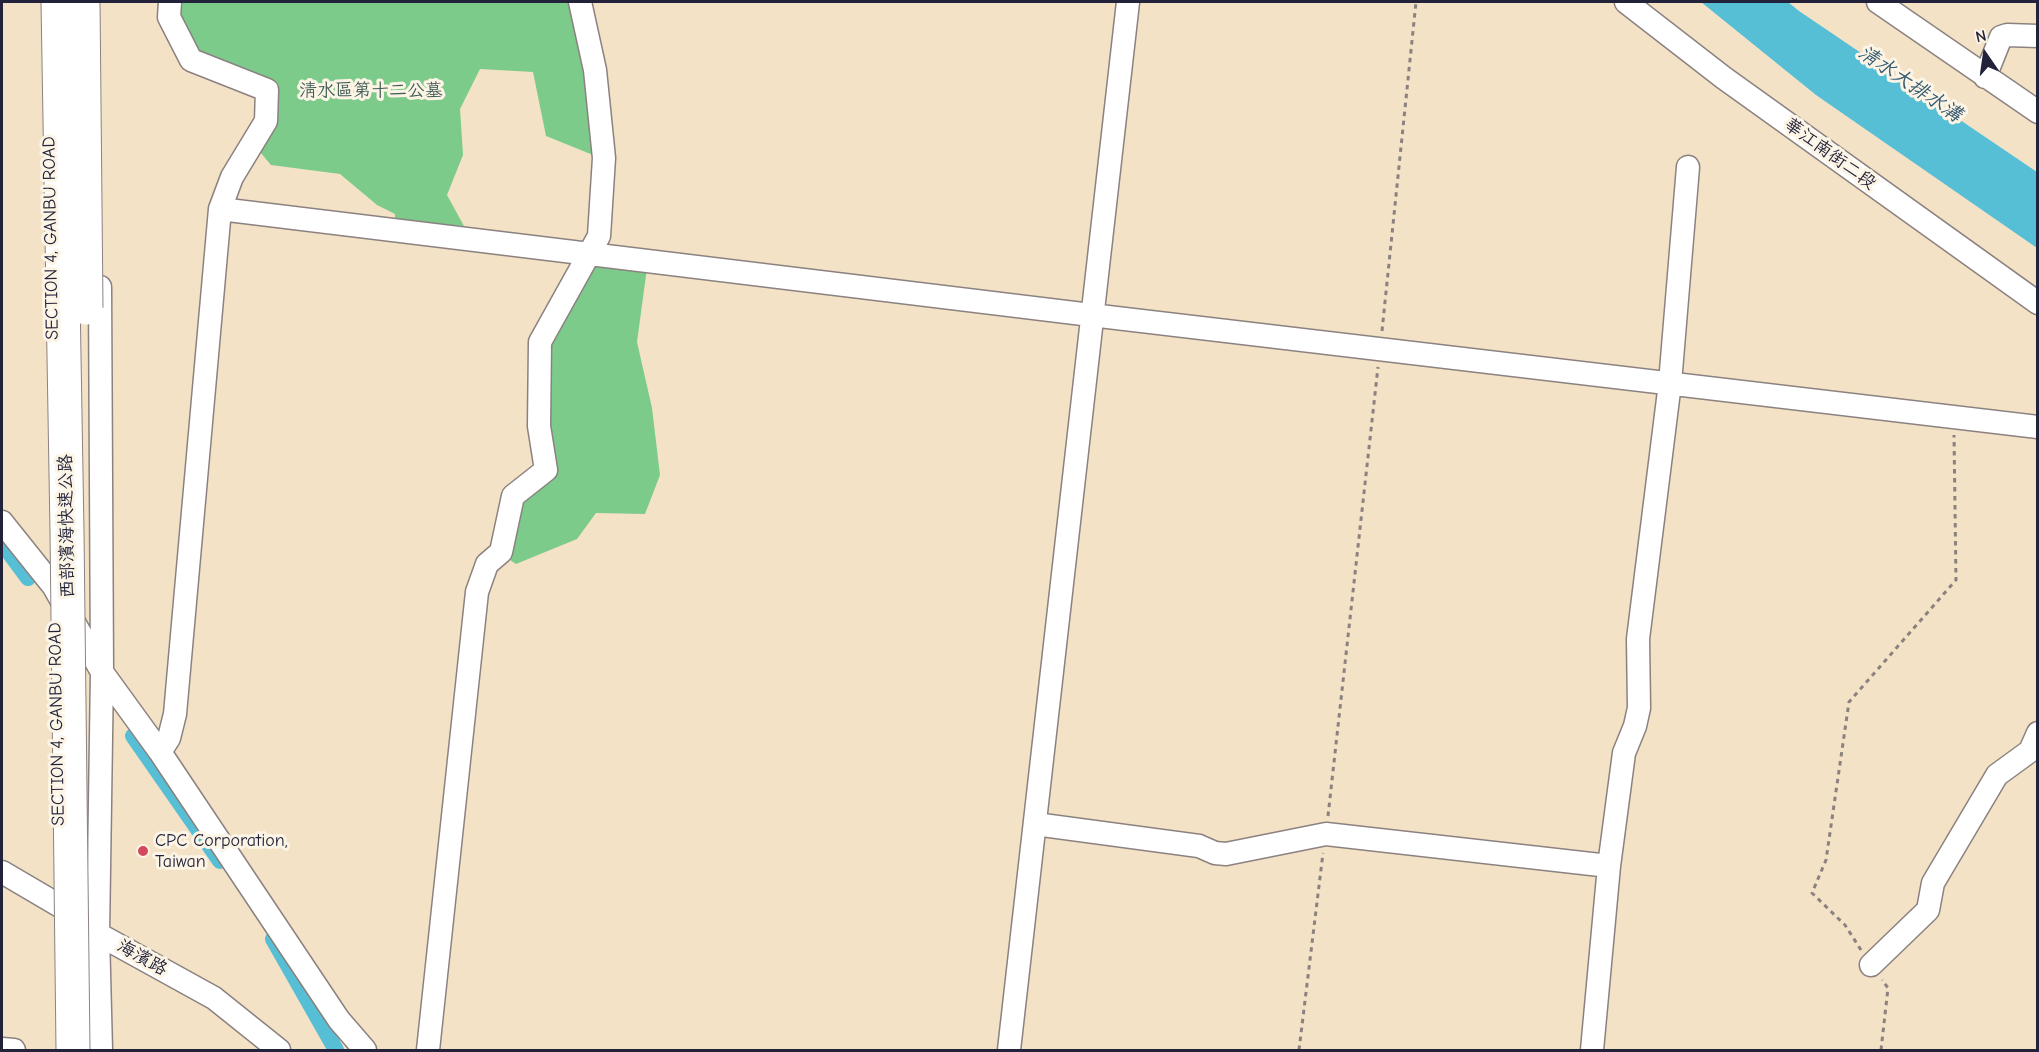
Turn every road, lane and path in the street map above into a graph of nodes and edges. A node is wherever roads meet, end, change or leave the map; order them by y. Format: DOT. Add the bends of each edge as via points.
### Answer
graph roads {
  1 [pos="49,2"];
  2 [pos="58,2"];
  3 [pos="83,2"];
  4 [pos="100,2"];
  5 [pos="170,2"];
  6 [pos="580,2"];
  7 [pos="1128,2"];
  8 [pos="1416,2"];
  9 [pos="1626,2"];
  10 [pos="1878,2"];
  11 [pos="2037,36"];
  12 [pos="1985,77"];
  13 [pos="2037,112"];
  14 [pos="1688,167"];
  15 [pos="220,209"];
  16 [pos="590,253"];
  17 [pos="2037,303"];
  18 [pos="1091,315"];
  19 [pos="1380,350"];
  20 [pos="1670,383"];
  21 [pos="1954,416"];
  22 [pos="2037,428"];
  23 [pos="2,522"];
  24 [pos="54,587"];
  25 [pos="102,672"];
  26 [pos="2037,733"];
  27 [pos="160,752"];
  28 [pos="1035,824"];
  29 [pos="1326,834"];
  30 [pos="1609,866"];
  31 [pos="2,872"];
  32 [pos="60,906"];
  33 [pos="98,934"];
  34 [pos="1871,965"];
  35 [pos="2,1049"];
  36 [pos="14,1050"];
  37 [pos="60,1050"];
  38 [pos="73,1050"];
  39 [pos="90,1050"];
  40 [pos="101,1050"];
  41 [pos="279,1050"];
  42 [pos="365,1050"];
  43 [pos="428,1050"];
  44 [pos="1009,1050"];
  45 [pos="1299,1050"];
  46 [pos="1592,1050"];
  47 [pos="1881,1050"];
  1 -- 24 [label="street, SECTION 4, GANBU ROAD"];
  2 -- 38 [label="highway, 西部濱海快速公路, bridge"];
  3 -- 39 [label="highway, 西部濱海快速公路, bridge"];
  4 -- 25 [label="street"];
  5 -- 15 [label="street" via="169,17 191,60 267,90 266,121 232,177"];
  6 -- 16 [label="street" via="595,70 604,158 599,236"];
  7 -- 18 [label="street"];
  8 -- 19 [label="path"];
  9 -- 17 [label="street, 華江南街二段" via="1724,78"];
  10 -- 12 [label="street"];
  11 -- 12 [label="street" via="2001,37"];
  12 -- 13 [label="street"];
  14 -- 20 [label="street"];
  15 -- 16 [label="street"];
  15 -- 27 [label="street" via="175,714 169,738"];
  16 -- 18 [label="street"];
  16 -- 43 [label="street" via="540,342 539,426 546,470 513,496 501,552 487,564 477,592"];
  18 -- 19 [label="street"];
  18 -- 28 [label="street"];
  19 -- 20 [label="street"];
  19 -- 29 [label="path"];
  20 -- 21 [label="street"];
  20 -- 30 [label="street" via="1638,639 1639,708 1624,753"];
  21 -- 22 [label="street"];
  21 -- 34 [label="path" via="1956,580 1849,702 1826,860 1812,893 1845,925"];
  23 -- 24 [label="street"];
  24 -- 25 [label="street"];
  24 -- 32 [label="street, SECTION 4, GANBU ROAD"];
  25 -- 27 [label="street"];
  25 -- 33 [label="street"];
  26 -- 34 [label="street" via="2030,751 1997,775 1933,883 1928,910"];
  27 -- 42 [label="street" via="339,1020"];
  28 -- 29 [label="street" via="1199,846 1226,854"];
  28 -- 44 [label="street"];
  29 -- 30 [label="street"];
  29 -- 45 [label="path"];
  30 -- 46 [label="street"];
  31 -- 32 [label="street, 海濱路"];
  32 -- 33 [label="street, 海濱路"];
  32 -- 37 [label="street, SECTION 4, GANBU ROAD"];
  33 -- 40 [label="street"];
  33 -- 41 [label="street, 海濱路" via="214,998"];
  34 -- 47 [label="path" via="1888,988"];
  35 -- 36 [label="street"];
}
